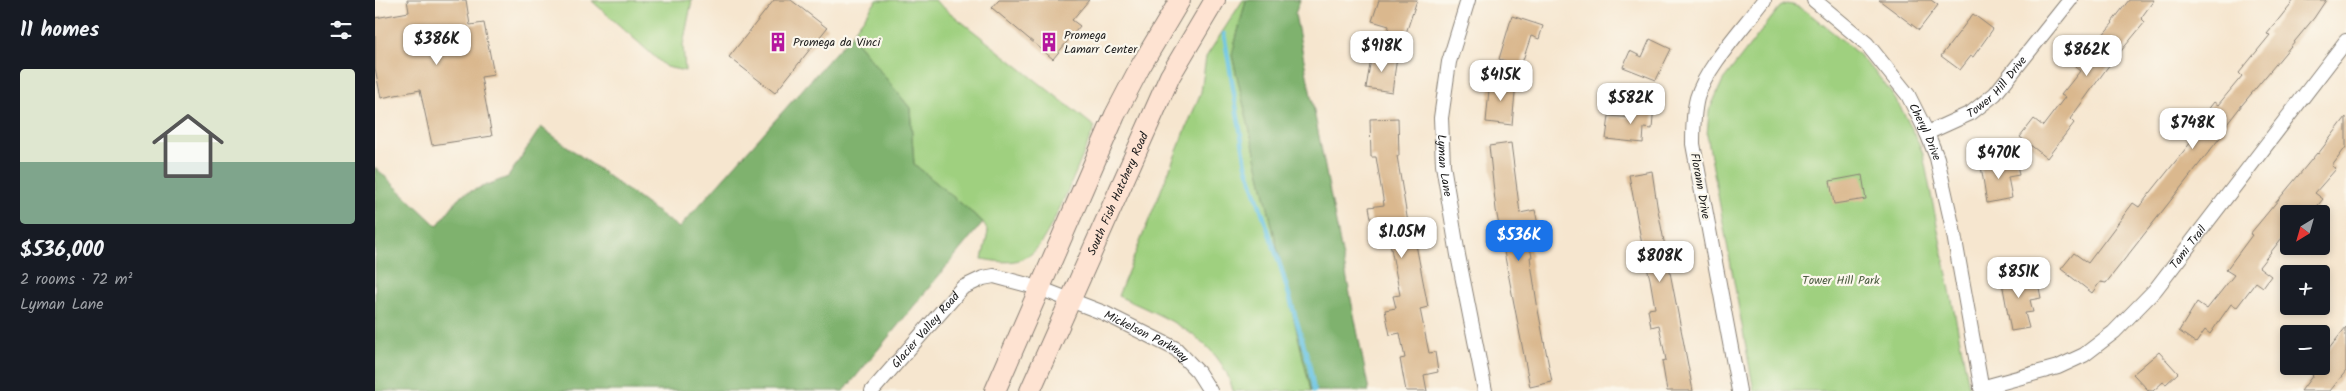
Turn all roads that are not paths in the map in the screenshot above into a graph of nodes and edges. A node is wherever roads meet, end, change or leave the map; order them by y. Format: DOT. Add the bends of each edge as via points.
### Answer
graph roads {
  1 [pos="1180,0"];
  2 [pos="1215,0"];
  3 [pos="1468,0"];
  4 [pos="1764,0"];
  5 [pos="1814,0"];
  6 [pos="2070,0"];
  7 [pos="2346,41"];
  8 [pos="1927,133"];
  9 [pos="1039,288"];
  10 [pos="1070,300"];
  11 [pos="1981,389"];
  12 [pos="872,391"];
  13 [pos="995,391"];
  14 [pos="1030,391"];
  15 [pos="1210,391"];
  16 [pos="1485,391"];
  17 [pos="1739,391"];
  1 -- 9 [label="main road" via="1115,115"];
  2 -- 10 [label="main road, South Fish Hatchery Road" via="1170,76"];
  3 -- 16 [label="street, Lyman Lane" via="1449,62 1441,118 1443,164"];
  4 -- 17 [label="street, Florann Drive" via="1707,75 1697,98 1693,120 1693,144"];
  5 -- 8 [label="street, Cheryl Drive" via="1867,44 1908,95"];
  6 -- 8 [label="street, Tower Hill Drive" via="1995,94 1971,113"];
  7 -- 11 [label="street, Tami Trail" via="2155,290 2114,332 2083,355 2058,367"];
  8 -- 11 [label="street, Cheryl Drive" via="1937,158 1951,220"];
  9 -- 10 [label="street, Glacier Valley Road"];
  9 -- 12 [label="street, Glacier Valley Road" via="994,276 962,288"];
  9 -- 13 [label="main road"];
  10 -- 14 [label="main road, South Fish Hatchery Road"];
  10 -- 15 [label="street, Mickelson Parkway" via="1176,349 1198,372"];
}
